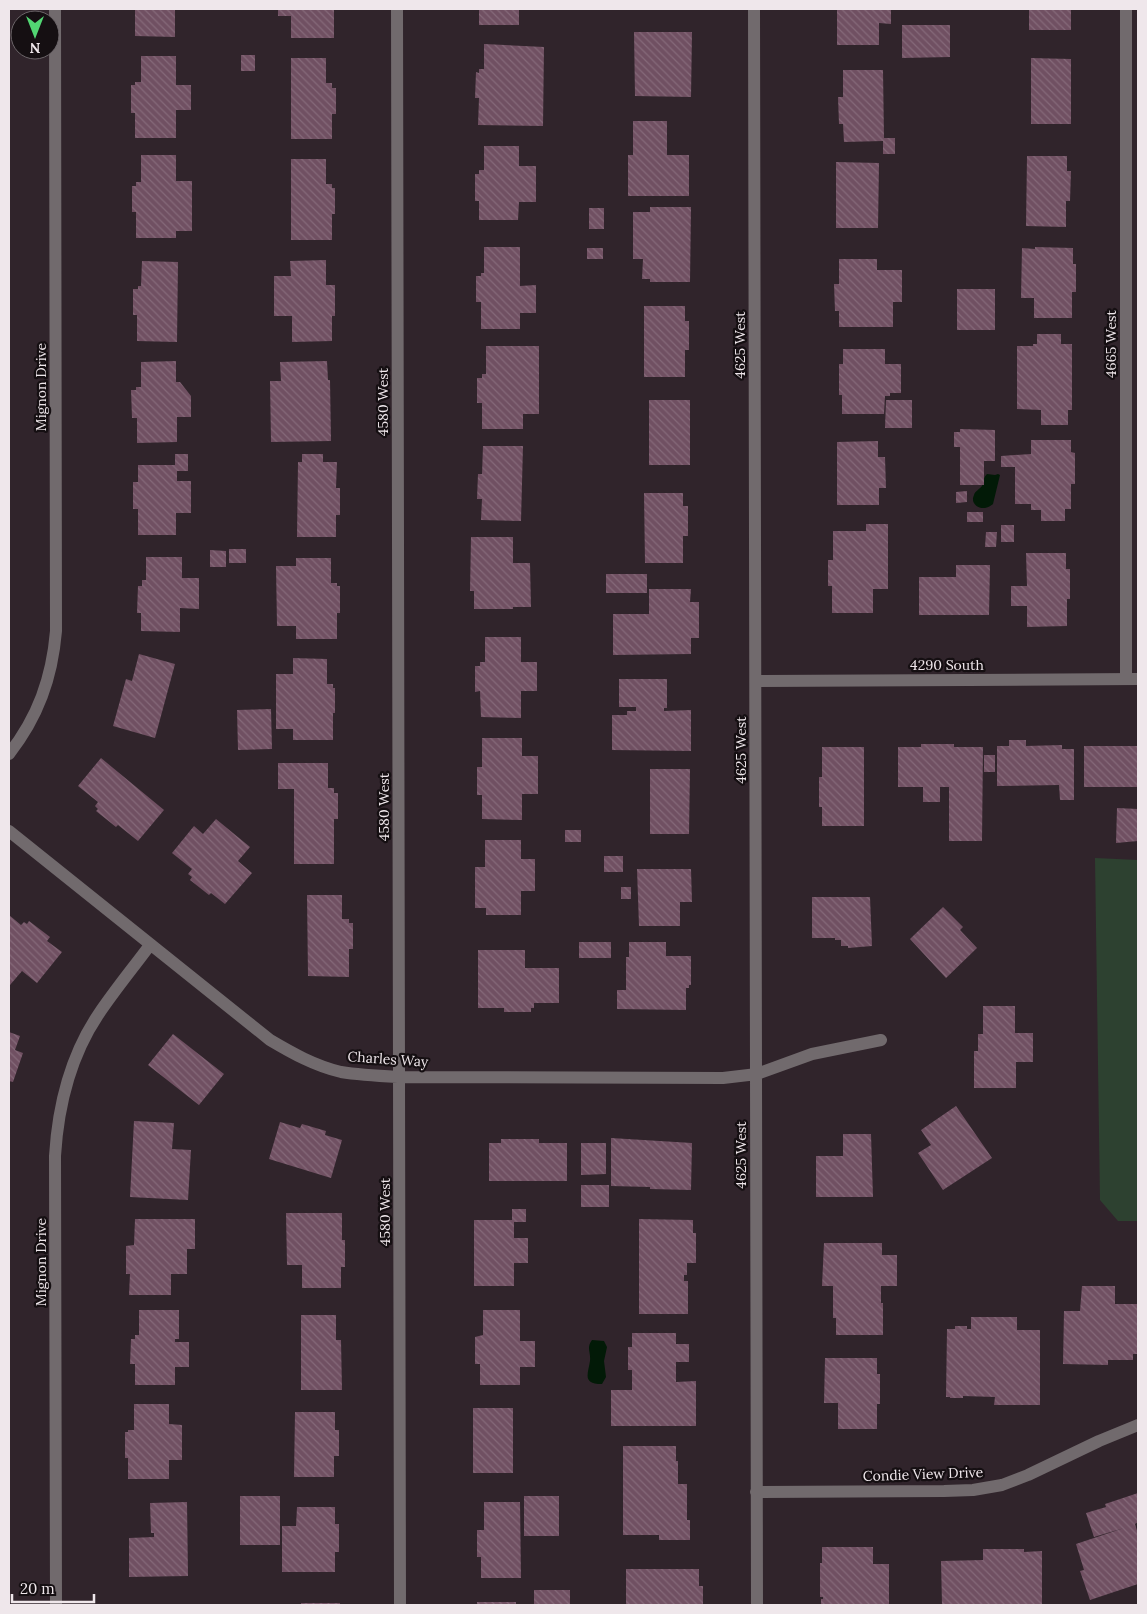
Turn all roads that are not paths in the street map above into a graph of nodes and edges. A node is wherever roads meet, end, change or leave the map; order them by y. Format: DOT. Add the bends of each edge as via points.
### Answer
graph roads {
  1 [pos="55,9"];
  2 [pos="397,9"];
  3 [pos="754,9"];
  4 [pos="1126,9"];
  5 [pos="1132,680"];
  6 [pos="756,681"];
  7 [pos="9,754"];
  8 [pos="9,831"];
  9 [pos="150,945"];
  10 [pos="881,1040"];
  11 [pos="756,1074"];
  12 [pos="399,1077"];
  13 [pos="1138,1425"];
  14 [pos="756,1492"];
  15 [pos="56,1605"];
  16 [pos="400,1605"];
  17 [pos="757,1605"];
  1 -- 7 [label="street, Mignon Drive" via="56,631 51,672 44,695 30,724"];
  2 -- 12 [label="street, 4580 West"];
  3 -- 6 [label="street, 4625 West"];
  4 -- 5 [label="street, 4665 West"];
  5 -- 6 [label="street, 4290 South"];
  6 -- 11 [label="street, 4625 West"];
  8 -- 9 [label="street, Charles Way"];
  9 -- 12 [label="street, Charles Way" via="250,1025 290,1052 340,1071"];
  9 -- 15 [label="street, Mignon Drive" via="97,1016 84,1039 59,1113 55,1156"];
  10 -- 11 [label="street, Charles Way" via="812,1054"];
  11 -- 12 [label="street, Charles Way" via="723,1078"];
  11 -- 14 [label="street, 4625 West"];
  12 -- 16 [label="street, 4580 West"];
  13 -- 14 [label="street, Condie View Drive" via="1002,1485 944,1491"];
  14 -- 17 [label="street, 4625 West"];
}
